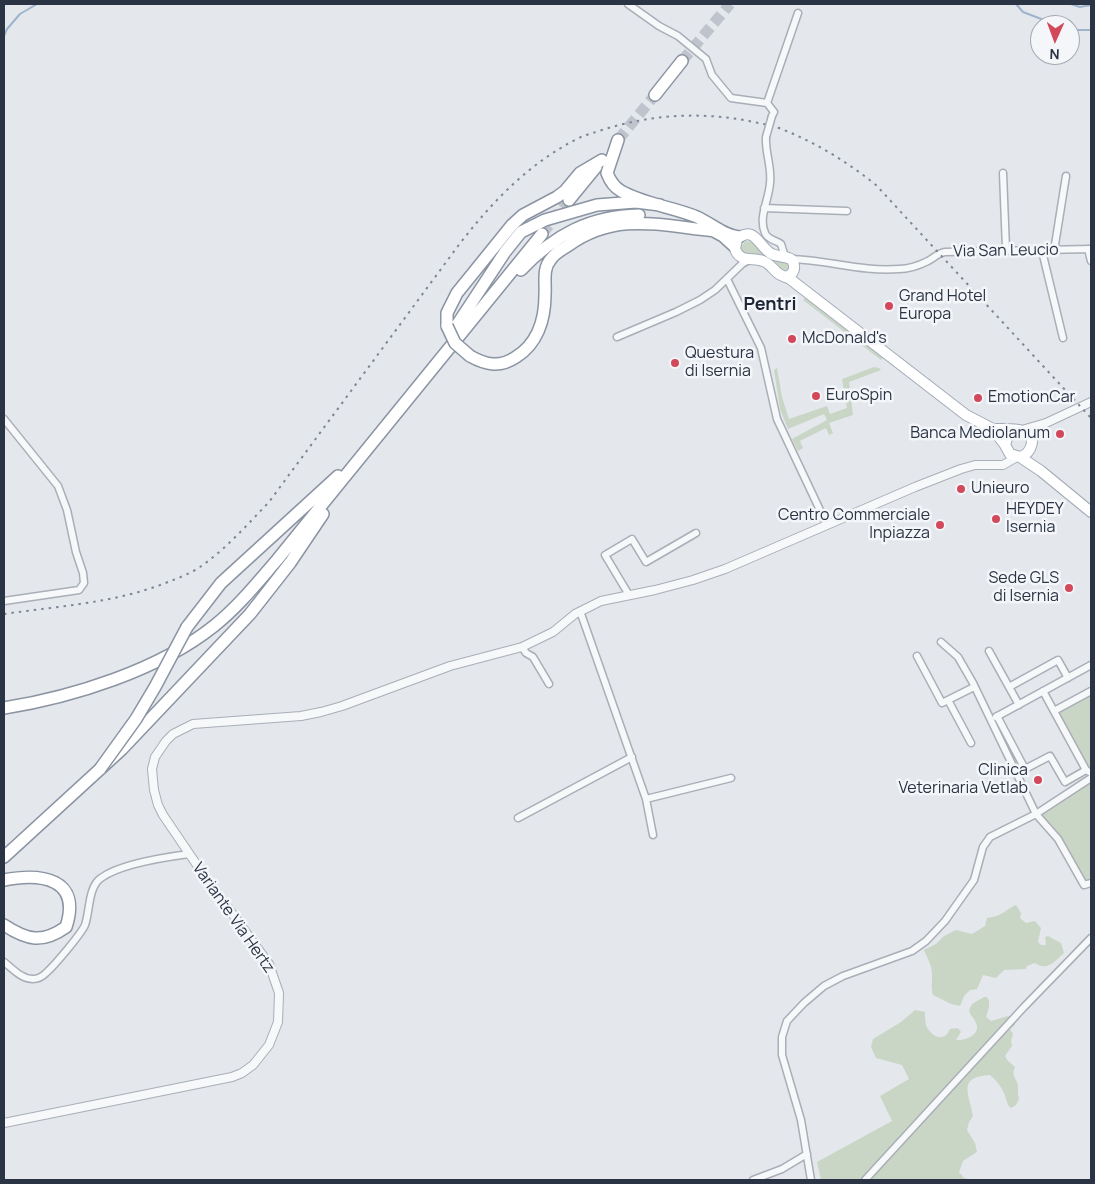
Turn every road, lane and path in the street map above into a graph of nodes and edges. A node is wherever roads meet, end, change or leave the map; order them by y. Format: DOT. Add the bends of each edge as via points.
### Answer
graph roads {
  1 [pos="628,4"];
  2 [pos="798,13"];
  3 [pos="682,61"];
  4 [pos="655,95"];
  5 [pos="768,104"];
  6 [pos="602,160"];
  7 [pos="1003,173"];
  8 [pos="1066,176"];
  9 [pos="569,200"];
  10 [pos="660,205"];
  11 [pos="764,208"];
  12 [pos="847,211"];
  13 [pos="715,231"];
  14 [pos="542,234"];
  15 [pos="774,240"];
  16 [pos="737,246"];
  17 [pos="1090,249"];
  18 [pos="1006,250"];
  19 [pos="1042,251"];
  20 [pos="1054,251"];
  21 [pos="770,253"];
  22 [pos="750,260"];
  23 [pos="1091,261"];
  24 [pos="790,266"];
  25 [pos="737,268"];
  26 [pos="727,279"];
  27 [pos="460,335"];
  28 [pos="617,337"];
  29 [pos="1063,338"];
  30 [pos="430,371"];
  31 [pos="1091,402"];
  32 [pos="4,419"];
  33 [pos="1046,423"];
  34 [pos="993,429"];
  35 [pos="1020,430"];
  36 [pos="379,434"];
  37 [pos="1032,444"];
  38 [pos="1006,447"];
  39 [pos="1018,457"];
  40 [pos="360,458"];
  41 [pos="995,466"];
  42 [pos="1042,471"];
  43 [pos="1091,512"];
  44 [pos="827,525"];
  45 [pos="696,533"];
  46 [pos="629,595"];
  47 [pos="4,601"];
  48 [pos="580,611"];
  49 [pos="941,642"];
  50 [pos="522,647"];
  51 [pos="989,652"];
  52 [pos="917,656"];
  53 [pos="1091,665"];
  54 [pos="1068,678"];
  55 [pos="549,684"];
  56 [pos="974,686"];
  57 [pos="1009,687"];
  58 [pos="1043,691"];
  59 [pos="1091,691"];
  60 [pos="948,700"];
  61 [pos="1019,705"];
  62 [pos="4,708"];
  63 [pos="1054,711"];
  64 [pos="998,716"];
  65 [pos="990,720"];
  66 [pos="971,743"];
  67 [pos="632,757"];
  68 [pos="100,769"];
  69 [pos="1088,772"];
  70 [pos="731,778"];
  71 [pos="1091,778"];
  72 [pos="646,799"];
  73 [pos="1036,814"];
  74 [pos="518,818"];
  75 [pos="653,836"];
  76 [pos="189,854"];
  77 [pos="4,857"];
  78 [pos="4,880"];
  79 [pos="1091,883"];
  80 [pos="4,925"];
  81 [pos="1091,938"];
  82 [pos="4,962"];
  83 [pos="4,1123"];
  84 [pos="807,1154"];
  85 [pos="753,1180"];
  86 [pos="811,1180"];
  87 [pos="865,1180"];
  1 -- 5 [label="street" via="678,36 706,59 712,75 731,98"];
  2 -- 5 [label="street"];
  3 -- 4 [label="highway"];
  5 -- 11 [label="street, bridge" via="774,112 766,137 770,177"];
  6 -- 9 [label="highway"];
  6 -- 10 [label="highway" via="618,140 609,166 609,179 620,191"];
  6 -- 13 [label="highway, bridge" via="580,173 558,197 512,225 457,293 447,313 447,326 455,343 470,356 489,364 503,364 524,351 535,339 541,324 546,297 545,268 562,249 590,232 617,224 636,223"];
  7 -- 18 [label="street"];
  8 -- 20 [label="street"];
  10 -- 16 [label="highway" via="699,218 724,233"];
  10 -- 30 [label="highway" via="636,202 596,205 545,220 521,232 444,344"];
  11 -- 12 [label="street"];
  11 -- 15 [label="street" via="764,233"];
  13 -- 16 [label="highway"];
  13 -- 27 [label="highway" via="683,220 654,215 623,216 586,224 567,232 530,260 481,319"];
  14 -- 27 [label="highway"];
  15 -- 21 [label="street" via="775,248"];
  15 -- 24 [label="street" via="781,244"];
  16 -- 21 [label="main road" via="743,234 750,234"];
  16 -- 22 [label="main road" via="745,259"];
  16 -- 25 [label="street"];
  17 -- 20 [label="street, Via San Leucio"];
  17 -- 23 [label="street"];
  18 -- 19 [label="street, Via San Leucio"];
  18 -- 24 [label="street, Via San Leucio" via="945,252 900,270 806,260"];
  19 -- 20 [label="street, Via San Leucio"];
  19 -- 29 [label="street"];
  21 -- 24 [label="main road"];
  22 -- 24 [label="main road" via="763,261 778,273"];
  22 -- 25 [label="street"];
  24 -- 34 [label="main road" via="797,285 966,415"];
  25 -- 26 [label="street"];
  26 -- 28 [label="street" via="700,300"];
  26 -- 44 [label="street" via="761,348 777,419"];
  27 -- 30 [label="highway"];
  30 -- 36 [label="highway"];
  31 -- 33 [label="street"];
  32 -- 47 [label="street" via="58,486 84,583 79,590"];
  33 -- 35 [label="street"];
  33 -- 37 [label="street"];
  34 -- 35 [label="main road"];
  34 -- 38 [label="main road"];
  35 -- 37 [label="main road" via="1029,434"];
  35 -- 38 [label="main road" via="1008,435"];
  36 -- 40 [label="highway"];
  36 -- 68 [label="highway, bridge" via="366,442 340,474 221,583 187,627 136,719"];
  37 -- 39 [label="main road" via="1028,454"];
  37 -- 42 [label="main road" via="1035,461"];
  38 -- 39 [label="main road"];
  38 -- 41 [label="street" via="1004,457"];
  39 -- 41 [label="street, Variante Via Hertz"];
  39 -- 42 [label="main road"];
  40 -- 62 [label="highway" via="243,600 213,627 172,654 138,670 54,698"];
  40 -- 68 [label="highway, bridge" via="271,590"];
  41 -- 44 [label="street, Variante Via Hertz" via="961,470"];
  42 -- 43 [label="main road"];
  44 -- 46 [label="street, Variante Via Hertz" via="725,569"];
  45 -- 46 [label="street" via="646,562 632,539 605,555"];
  46 -- 48 [label="street, Variante Via Hertz" via="601,601"];
  48 -- 50 [label="street, Variante Via Hertz" via="553,632"];
  48 -- 67 [label="street"];
  49 -- 56 [label="street" via="958,657"];
  50 -- 55 [label="street"];
  50 -- 76 [label="street, Variante Via Hertz" via="450,666 321,712 285,718 193,724 173,734 152,768 154,790 163,815"];
  51 -- 57 [label="street"];
  52 -- 60 [label="street" via="942,703"];
  53 -- 54 [label="street"];
  54 -- 57 [label="street" via="1058,660"];
  54 -- 58 [label="street"];
  56 -- 60 [label="street"];
  56 -- 65 [label="street"];
  57 -- 61 [label="street"];
  58 -- 61 [label="street"];
  58 -- 63 [label="street"];
  59 -- 63 [label="street"];
  60 -- 66 [label="street"];
  61 -- 64 [label="street"];
  63 -- 69 [label="street"];
  64 -- 65 [label="street"];
  64 -- 69 [label="street" via="1025,768 1050,756 1064,782"];
  65 -- 73 [label="street"];
  67 -- 72 [label="street"];
  67 -- 74 [label="street"];
  68 -- 77 [label="highway"];
  70 -- 72 [label="street"];
  71 -- 73 [label="street"];
  72 -- 75 [label="street"];
  73 -- 79 [label="street" via="1058,839 1084,885"];
  73 -- 84 [label="street" via="990,837 981,854 974,880 926,941 912,952 860,969 824,986 787,1021 782,1037 782,1055 801,1120"];
  76 -- 82 [label="street" via="135,864 100,878 95,884 82,930 47,972 38,978 22,977"];
  76 -- 83 [label="street, Variante Via Hertz" via="269,964 279,993 280,1008 269,1045 253,1065 232,1076"];
  78 -- 80 [label="highway" via="17,877 51,880 63,888 70,913 66,927 47,938 33,939"];
  81 -- 87 [label="street"];
  84 -- 85 [label="street"];
  84 -- 86 [label="street"];
}
